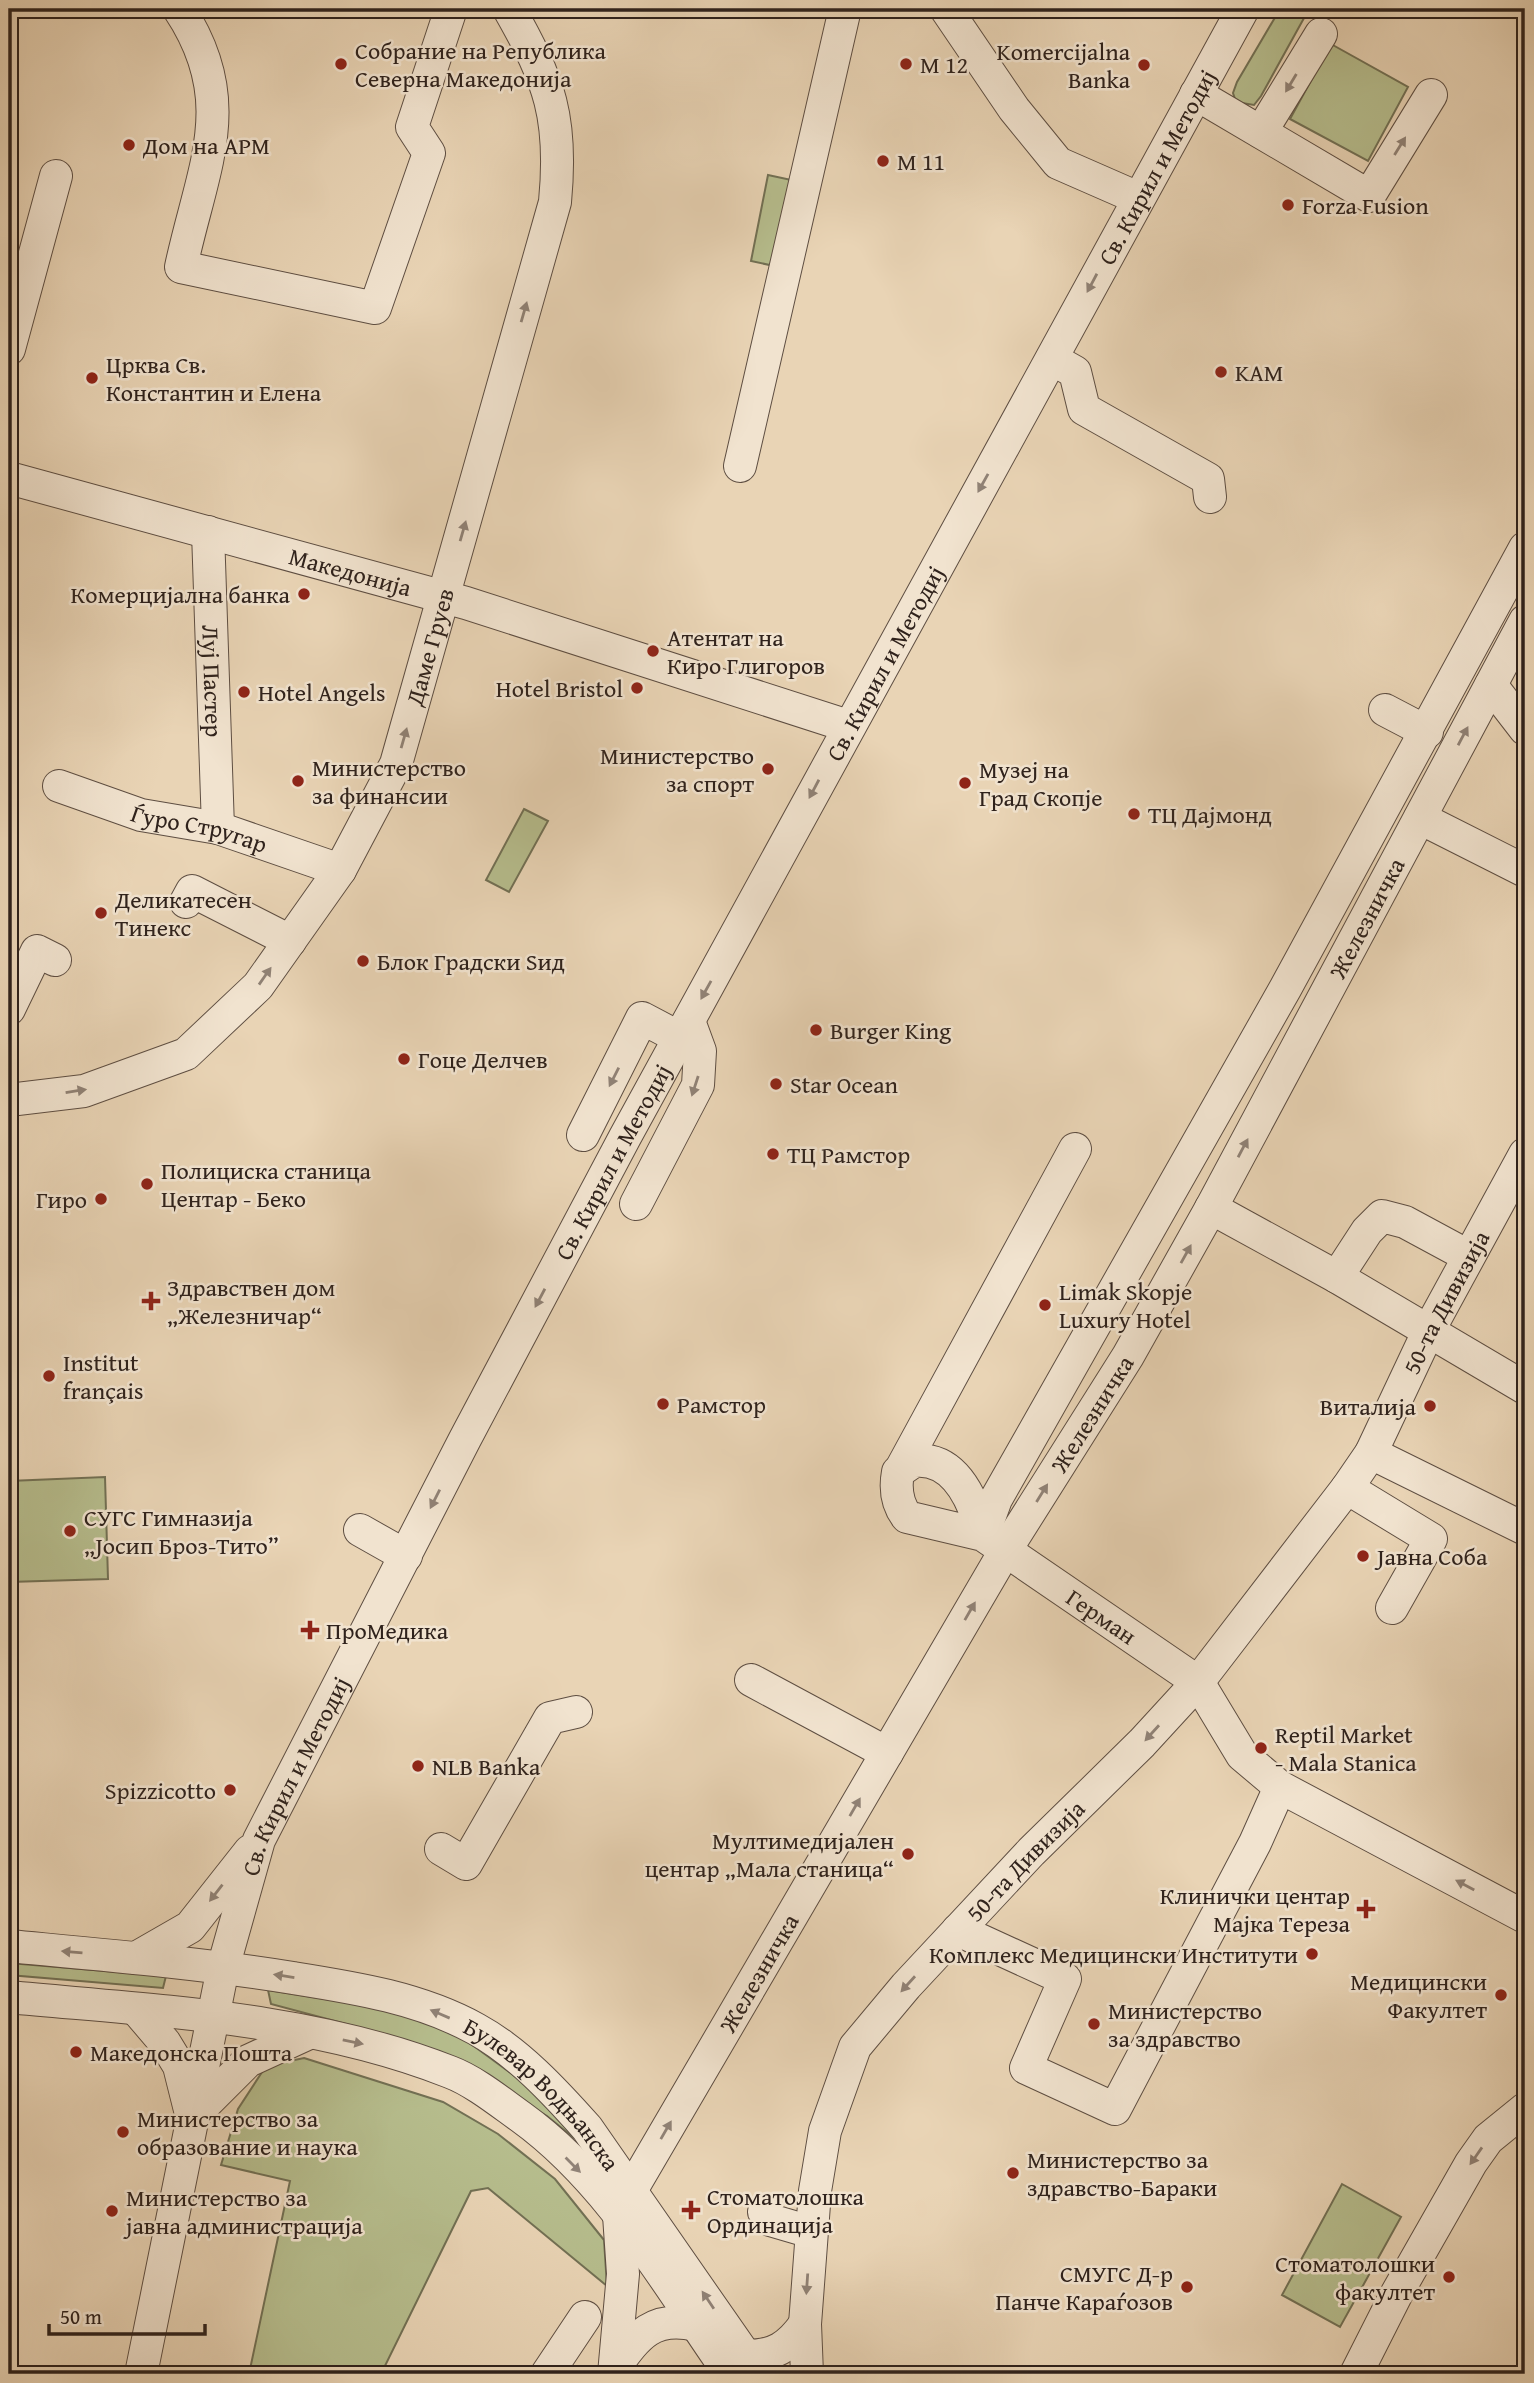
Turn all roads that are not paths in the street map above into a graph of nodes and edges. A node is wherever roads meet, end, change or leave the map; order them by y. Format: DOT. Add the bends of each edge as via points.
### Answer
graph roads {
  1 [pos="179,9"];
  2 [pos="450,9"];
  3 [pos="509,9"];
  4 [pos="845,9"];
  5 [pos="946,9"];
  6 [pos="1243,9"];
  7 [pos="1321,34"];
  8 [pos="1196,94"];
  9 [pos="1431,96"];
  10 [pos="1261,132"];
  11 [pos="56,176"];
  12 [pos="1138,198"];
  13 [pos="9,348"];
  14 [pos="1052,359"];
  15 [pos="740,466"];
  16 [pos="9,478"];
  17 [pos="1210,497"];
  18 [pos="208,532"];
  19 [pos="1525,548"];
  20 [pos="444,597"];
  21 [pos="1525,621"];
  22 [pos="1491,685"];
  23 [pos="1385,710"];
  24 [pos="848,726"];
  25 [pos="1525,729"];
  26 [pos="1422,742"];
  27 [pos="1446,767"];
  28 [pos="59,786"];
  29 [pos="1420,818"];
  30 [pos="218,828"];
  31 [pos="340,870"];
  32 [pos="1525,871"];
  33 [pos="186,902"];
  34 [pos="290,940"];
  35 [pos="55,960"];
  36 [pos="9,1009"];
  37 [pos="684,1030"];
  38 [pos="9,1100"];
  39 [pos="583,1135"];
  40 [pos="1075,1149"];
  41 [pos="1525,1154"];
  42 [pos="636,1204"];
  43 [pos="1211,1208"];
  44 [pos="1468,1256"];
  45 [pos="1338,1277"];
  46 [pos="1429,1330"];
  47 [pos="1525,1388"];
  48 [pos="1371,1453"];
  49 [pos="901,1469"];
  50 [pos="1347,1488"];
  51 [pos="1525,1529"];
  52 [pos="360,1531"];
  53 [pos="994,1543"];
  54 [pos="406,1556"];
  55 [pos="1392,1608"];
  56 [pos="751,1680"];
  57 [pos="1198,1682"];
  58 [pos="576,1712"];
  59 [pos="887,1753"];
  60 [pos="1280,1787"];
  61 [pos="259,1840"];
  62 [pos="441,1849"];
  63 [pos="1525,1917"];
  64 [pos="958,1930"];
  65 [pos="9,1946"];
  66 [pos="136,1958"];
  67 [pos="223,1968"];
  68 [pos="9,1997"];
  69 [pos="136,2009"];
  70 [pos="213,2018"];
  71 [pos="309,2033"];
  72 [pos="1525,2109"];
  73 [pos="192,2116"];
  74 [pos="625,2202"];
  75 [pos="764,2212"];
  76 [pos="811,2232"];
  77 [pos="585,2316"];
  78 [pos="805,2324"];
  79 [pos="696,2325"];
  80 [pos="745,2368"];
  81 [pos="615,2371"];
  82 [pos="141,2374"];
  83 [pos="547,2374"];
  84 [pos="807,2374"];
  85 [pos="1356,2374"];
  1 -- 2 [label="street" via="207,62 215,104 181,267 375,308 429,153 412,127"];
  20 -- 3 [label="street, Даме Груев, one-way" via="555,202 559,153 551,101 540,68"];
  4 -- 15 [label="street"];
  5 -- 12 [label="street" via="1014,109 1058,163"];
  6 -- 8 [label="street, Св. Кирил и Методиј"];
  7 -- 10 [label="street, one-way"];
  8 -- 10 [label="street"];
  8 -- 12 [label="street, Св. Кирил и Методиј"];
  10 -- 9 [label="street, one-way" via="1369,196"];
  11 -- 13 [label="street"];
  12 -- 14 [label="street, Св. Кирил и Методиј, one-way"];
  14 -- 17 [label="street" via="1075,372 1084,410 1208,479"];
  14 -- 24 [label="street, Св. Кирил и Методиј, one-way"];
  16 -- 18 [label="street, Македонија"];
  18 -- 20 [label="street, Македонија"];
  18 -- 30 [label="street, Луј Пастер"];
  19 -- 26 [label="street"];
  20 -- 24 [label="street, Македонија"];
  31 -- 20 [label="street, Даме Груев, one-way" via="396,764"];
  21 -- 22 [label="street, Железничка"];
  22 -- 25 [label="street"];
  27 -- 22 [label="street, Железничка, one-way"];
  23 -- 26 [label="street"];
  24 -- 37 [label="street, Св. Кирил и Методиј, one-way"];
  26 -- 27 [label="street"];
  26 -- 53 [label="street" via="996,1499"];
  27 -- 29 [label="street, Железничка"];
  28 -- 30 [label="street, Ѓуро Стругар" via="141,815"];
  29 -- 32 [label="street"];
  43 -- 29 [label="street, Железничка, one-way"];
  30 -- 31 [label="street, Ѓуро Стругар"];
  31 -- 34 [label="street, Даме Груев"];
  33 -- 34 [label="street" via="192,891"];
  38 -- 34 [label="street, Даме Груев, one-way" via="84,1091 186,1054 258,986"];
  35 -- 36 [label="street" via="37,951"];
  37 -- 39 [label="street, one-way" via="642,1018"];
  37 -- 42 [label="street, one-way" via="700,1051 698,1085"];
  37 -- 54 [label="street, Св. Кирил и Методиј, one-way"];
  40 -- 49 [label="street"];
  41 -- 44 [label="street, 50-та Дивизија"];
  43 -- 45 [label="street"];
  53 -- 43 [label="street, Железничка, one-way" via="1128,1356"];
  44 -- 45 [label="street" via="1405,1222 1382,1216"];
  44 -- 46 [label="street, 50-та Дивизија"];
  45 -- 46 [label="street"];
  46 -- 47 [label="street"];
  46 -- 48 [label="street, 50-та Дивизија"];
  48 -- 50 [label="street, 50-та Дивизија"];
  48 -- 51 [label="street"];
  49 -- 53 [label="street" via="924,1460 951,1472"];
  49 -- 53 [label="street" via="896,1485 907,1517"];
  50 -- 55 [label="street" via="1431,1539"];
  50 -- 57 [label="street, 50-та Дивизија"];
  52 -- 54 [label="street"];
  53 -- 57 [label="street, Герман"];
  59 -- 53 [label="street, Железничка, one-way"];
  54 -- 61 [label="street, Св. Кирил и Методиј"];
  56 -- 59 [label="street"];
  57 -- 60 [label="street" via="1242,1755"];
  57 -- 64 [label="street, 50-та Дивизија, one-way"];
  58 -- 62 [label="street" via="550,1718 467,1864"];
  74 -- 59 [label="street, Железничка, one-way"];
  63 -- 60 [label="street, one-way"];
  60 -- 64 [label="street" via="1115,2109 1026,2068 1065,1979"];
  61 -- 66 [label="street, one-way" via="190,1927"];
  61 -- 67 [label="street, Св. Кирил и Методиј"];
  64 -- 76 [label="street, 50-та Дивизија, one-way" via="855,2048 825,2131"];
  66 -- 65 [label="street, Булевар Водњанска, one-way"];
  66 -- 67 [label="street, Булевар Водњанска"];
  67 -- 70 [label="street, Св. Кирил и Методиј"];
  74 -- 67 [label="street, Булевар Водњанска, one-way" via="587,2128 557,2095 477,2029 407,2000"];
  68 -- 69 [label="street, Булевар Водњанска"];
  69 -- 70 [label="street, Булевар Водњанска"];
  69 -- 73 [label="street" via="179,2066"];
  70 -- 71 [label="street, Булевар Водњанска"];
  70 -- 73 [label="street, Св. Кирил и Методиј"];
  71 -- 73 [label="street" via="248,2061"];
  71 -- 74 [label="street, Булевар Водњанска, one-way" via="366,2045 453,2073 523,2118"];
  72 -- 85 [label="street, one-way" via="1488,2139 1471,2163"];
  73 -- 82 [label="street, Св. Кирил и Методиј"];
  74 -- 79 [label="street, Булевар Водњанска"];
  80 -- 74 [label="street, Булевар Водњанска, one-way"];
  74 -- 81 [label="street"];
  75 -- 76 [label="street" via="769,2220"];
  76 -- 78 [label="street, 50-та Дивизија, one-way"];
  77 -- 83 [label="street"];
  78 -- 80 [label="street" via="792,2342"];
  78 -- 84 [label="street, 50-та Дивизија"];
  79 -- 80 [label="street, Булевар Водњанска"];
  79 -- 81 [label="street" via="677,2321 656,2325 631,2344"];
}
